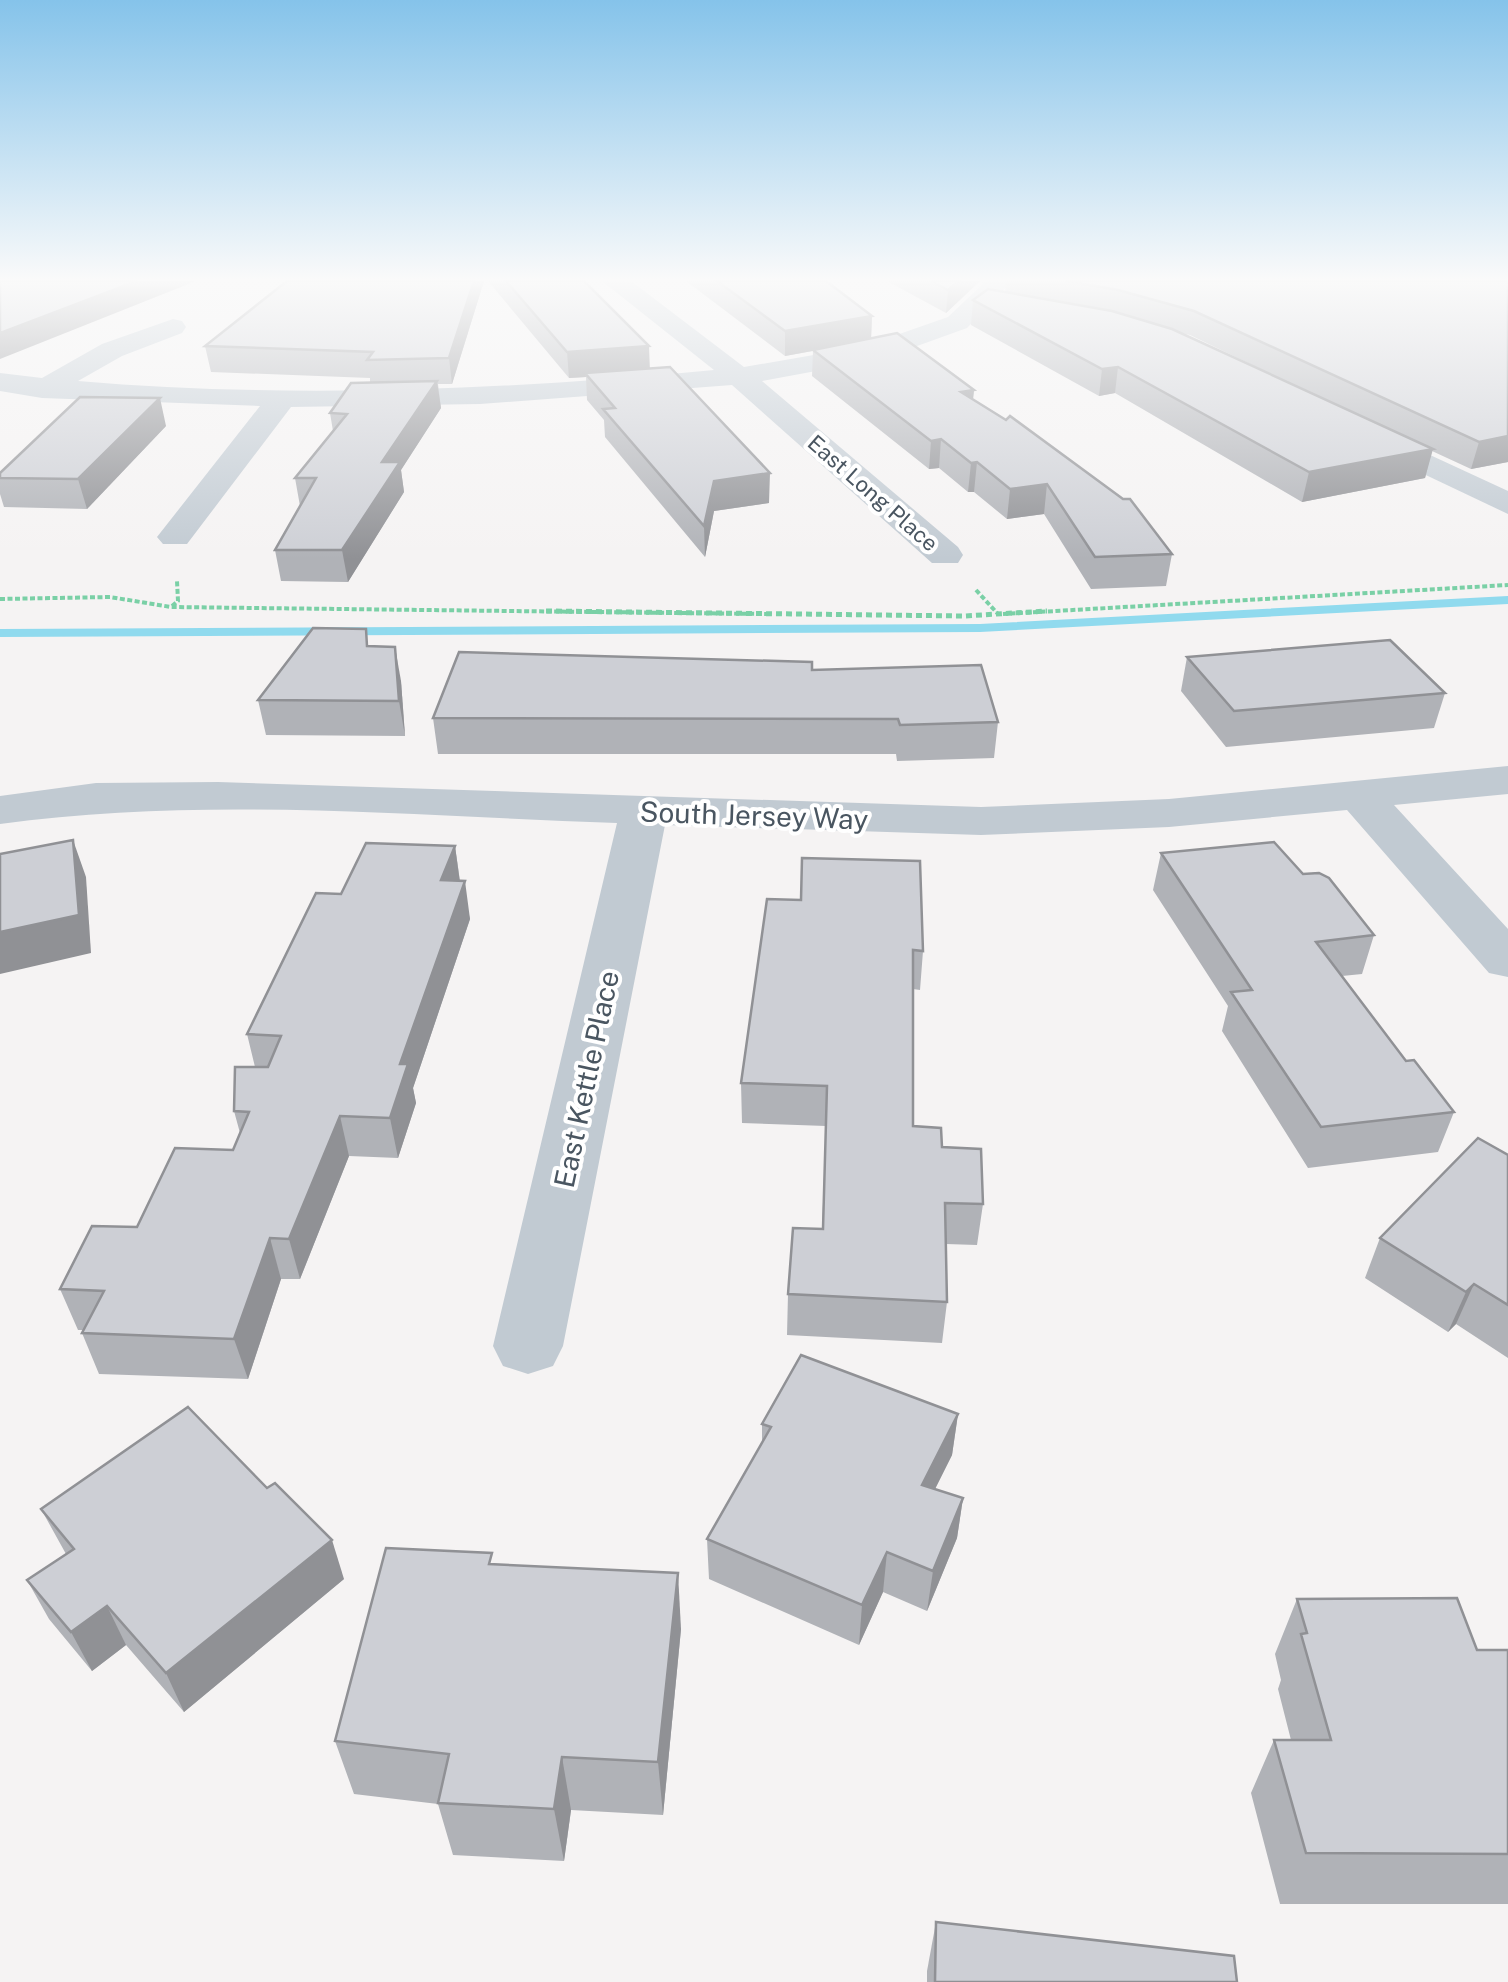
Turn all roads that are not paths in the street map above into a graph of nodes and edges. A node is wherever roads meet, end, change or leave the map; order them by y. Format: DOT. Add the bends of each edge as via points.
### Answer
graph roads {
  1 [pos="70,373"];
  2 [pos="744,373"];
  3 [pos="735,375"];
  4 [pos="0,382"];
  5 [pos="47,386"];
  6 [pos="282,398"];
  7 [pos="0,413"];
  8 [pos="1333,419"];
  9 [pos="1508,504"];
  10 [pos="175,538"];
  11 [pos="945,555"];
  12 [pos="1508,780"];
  13 [pos="1360,796"];
  14 [pos="0,810"];
  15 [pos="644,811"];
  16 [pos="1508,962"];
  17 [pos="528,1346"];
  1 -- 5 [label="street"];
  2 -- 3 [label="street"];
  3 -- 6 [label="street" via="544,392"];
  3 -- 11 [label="street, East Long Place"];
  4 -- 5 [label="street"];
  5 -- 6 [label="street"];
  5 -- 7 [label="street"];
  6 -- 10 [label="street"];
  8 -- 9 [label="street"];
  12 -- 13 [label="street, South Jersey Way"];
  13 -- 15 [label="street, South Jersey Way" via="1169,814 982,821"];
  13 -- 16 [label="street"];
  14 -- 15 [label="street, South Jersey Way" via="162,796"];
  15 -- 17 [label="street, East Kettle Place"];
}
